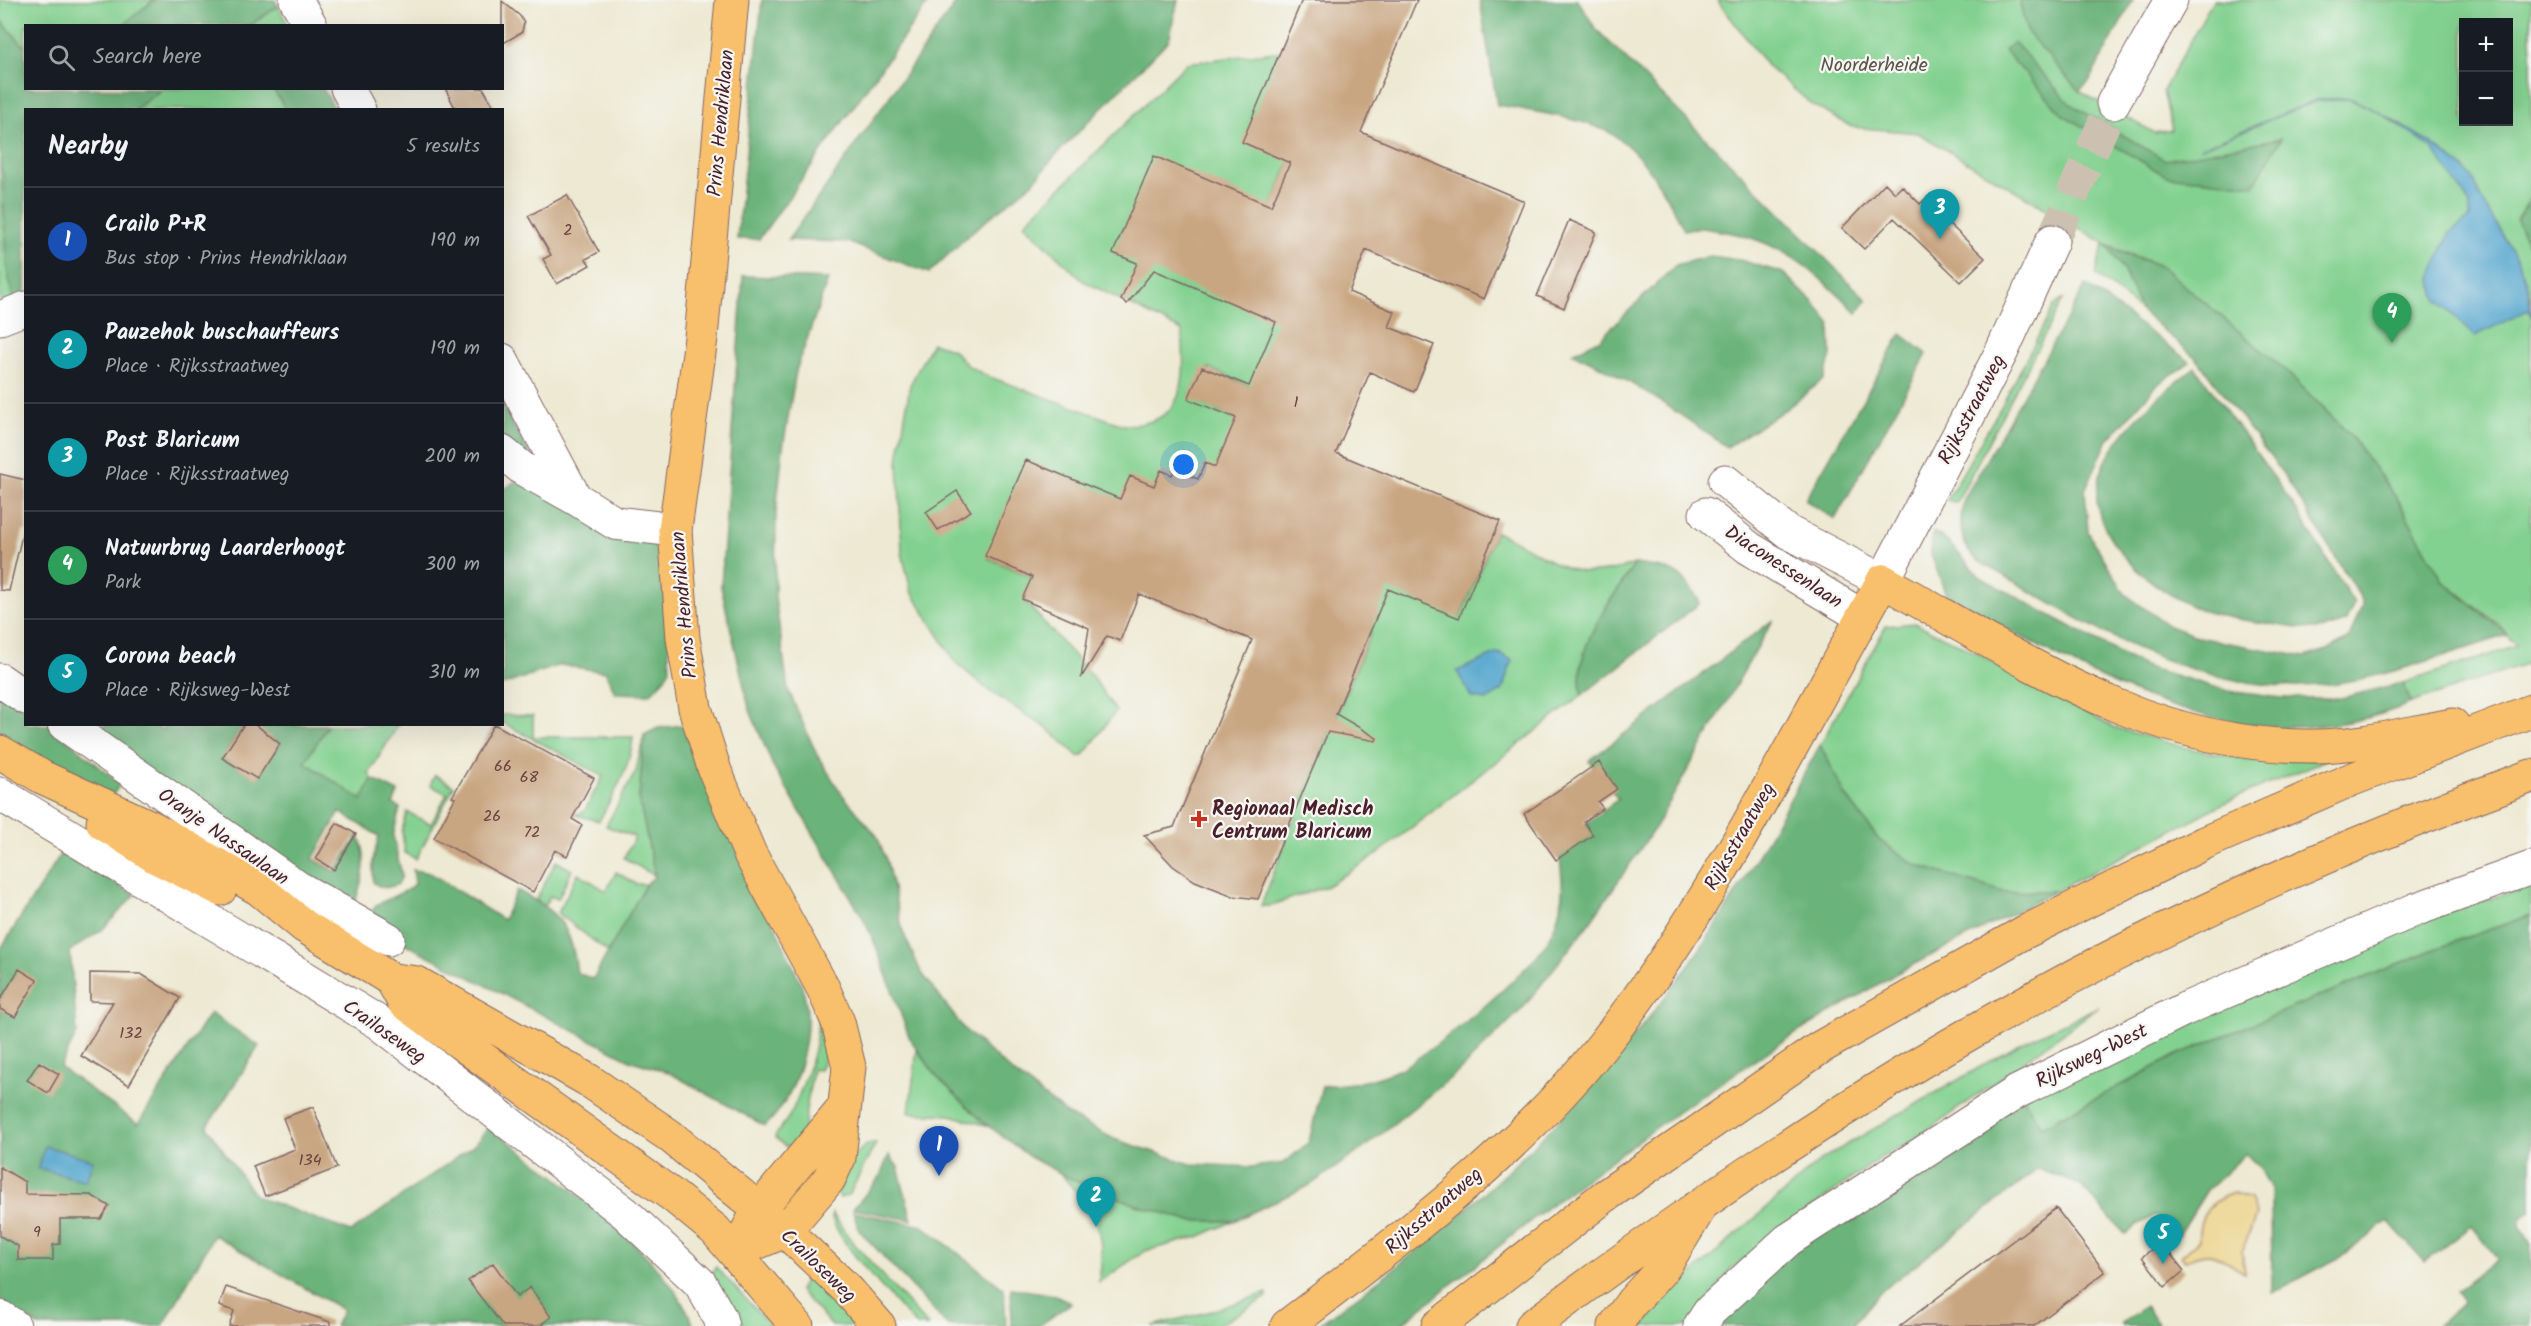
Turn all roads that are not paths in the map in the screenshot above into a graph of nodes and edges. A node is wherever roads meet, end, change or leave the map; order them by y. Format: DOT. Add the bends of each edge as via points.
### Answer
graph roads {
  1 [pos="296,0"];
  2 [pos="732,0"];
  3 [pos="2171,0"];
  4 [pos="310,24"];
  5 [pos="348,90"];
  6 [pos="2118,93"];
  7 [pos="358,108"];
  8 [pos="2052,241"];
  9 [pos="24,309"];
  10 [pos="0,318"];
  11 [pos="505,369"];
  12 [pos="504,454"];
  13 [pos="1725,481"];
  14 [pos="575,498"];
  15 [pos="1706,514"];
  16 [pos="675,530"];
  17 [pos="1883,581"];
  18 [pos="1863,617"];
  19 [pos="0,680"];
  20 [pos="24,697"];
  21 [pos="2531,710"];
  22 [pos="67,726"];
  23 [pos="0,752"];
  24 [pos="2531,776"];
  25 [pos="0,794"];
  26 [pos="2531,868"];
  27 [pos="388,939"];
  28 [pos="392,980"];
  29 [pos="844,1108"];
  30 [pos="1704,1201"];
  31 [pos="758,1211"];
  32 [pos="785,1231"];
  33 [pos="735,1252"];
  34 [pos="0,1317"];
  35 [pos="14,1326"];
  36 [pos="722,1326"];
  37 [pos="797,1326"];
  38 [pos="879,1326"];
  39 [pos="1287,1326"];
  40 [pos="1438,1326"];
  41 [pos="1532,1326"];
  42 [pos="1615,1326"];
  43 [pos="1700,1326"];
  1 -- 4 [label="street"];
  2 -- 16 [label="main road, Prins Hendriklaan" via="701,338"];
  3 -- 6 [label="street"];
  5 -- 7 [label="street"];
  8 -- 17 [label="street, Rijksstraatweg" via="2002,351"];
  9 -- 10 [label="street"];
  11 -- 14 [label="street"];
  12 -- 14 [label="street"];
  13 -- 17 [label="street, Diaconessenlaan" via="1788,532"];
  14 -- 16 [label="street" via="615,523"];
  15 -- 18 [label="street, Diaconessenlaan" via="1749,548"];
  16 -- 29 [label="main road, Prins Hendriklaan" via="683,638 694,708 750,854 838,1022 849,1067"];
  17 -- 18 [label="main road, Rijksstraatweg"];
  17 -- 21 [label="main road" via="2103,702 2163,724 2220,738 2268,745 2345,745"];
  18 -- 39 [label="main road, Rijksstraatweg" via="1682,935 1601,1047 1551,1104 1478,1172 1383,1253"];
  19 -- 20 [label="street"];
  21 -- 40 [label="main road" via="2350,780 2204,843 2023,933 1831,1041 1605,1196"];
  22 -- 27 [label="street, Oranje Nassaulaan" via="297,887"];
  23 -- 28 [label="main road, Crailoseweg" via="42,777 153,828 259,889 304,926"];
  24 -- 30 [label="main road" via="2370,838 2135,945 1895,1077"];
  25 -- 36 [label="street, Crailoseweg" via="378,1022 626,1213 700,1283"];
  26 -- 43 [label="street, Rijksweg-West" via="2417,909 2185,1009 2017,1092 1788,1240 1710,1311"];
  28 -- 31 [label="main road, Crailoseweg" via="417,983 588,1080 670,1136"];
  28 -- 33 [label="main road, Crailoseweg" via="404,1002 672,1195"];
  29 -- 31 [label="main road"];
  29 -- 32 [label="main road, Prins Hendriklaan" via="839,1158 829,1179"];
  30 -- 41 [label="main road"];
  30 -- 42 [label="main road" via="1664,1267"];
  31 -- 32 [label="main road, Crailoseweg"];
  31 -- 33 [label="main road"];
  32 -- 33 [label="main road, Prins Hendriklaan"];
  32 -- 38 [label="main road, Crailoseweg" via="846,1288"];
  33 -- 37 [label="main road, Crailoseweg"];
  34 -- 35 [label="street"];
}
